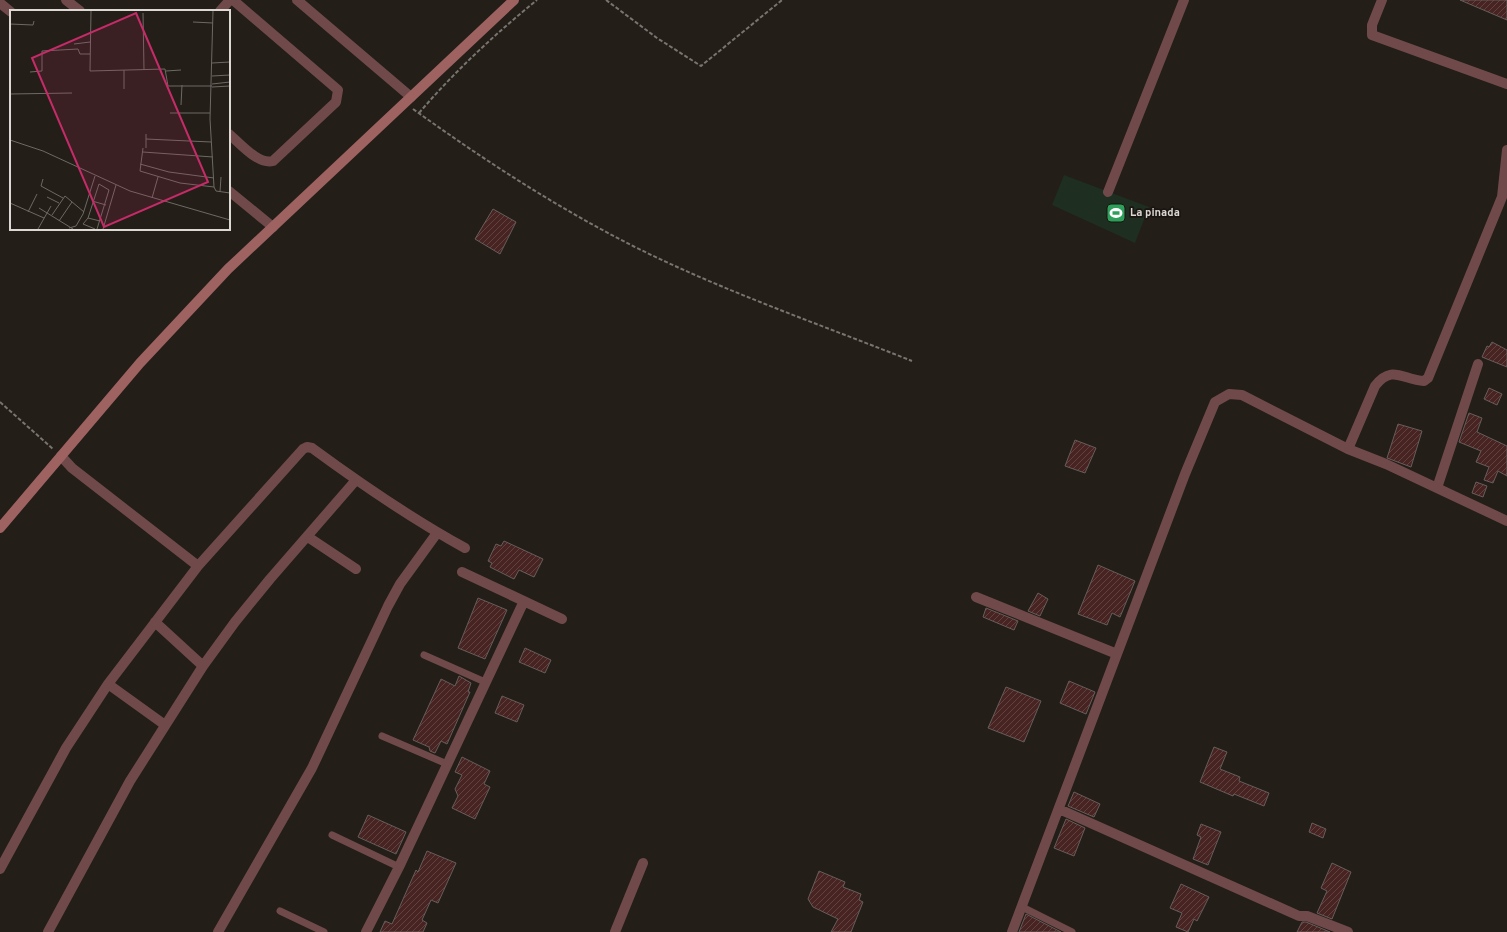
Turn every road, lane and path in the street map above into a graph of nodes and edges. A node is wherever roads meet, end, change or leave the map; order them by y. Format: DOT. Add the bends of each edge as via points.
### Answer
graph roads {
  1 [pos="66,0"];
  2 [pos="230,0"];
  3 [pos="233,0"];
  4 [pos="297,0"];
  5 [pos="514,0"];
  6 [pos="536,0"];
  7 [pos="606,0"];
  8 [pos="782,0"];
  9 [pos="1184,0"];
  10 [pos="1382,0"];
  11 [pos="0,3"];
  12 [pos="79,10"];
  13 [pos="221,10"];
  14 [pos="10,11"];
  15 [pos="1507,84"];
  16 [pos="408,100"];
  17 [pos="420,114"];
  18 [pos="230,135"];
  19 [pos="1507,150"];
  20 [pos="230,191"];
  21 [pos="1108,192"];
  22 [pos="273,227"];
  23 [pos="912,361"];
  24 [pos="1478,364"];
  25 [pos="0,402"];
  26 [pos="1348,449"];
  27 [pos="62,456"];
  28 [pos="356,480"];
  29 [pos="1437,488"];
  30 [pos="1507,521"];
  31 [pos="0,528"];
  32 [pos="437,533"];
  33 [pos="308,537"];
  34 [pos="465,548"];
  35 [pos="198,566"];
  36 [pos="356,569"];
  37 [pos="462,572"];
  38 [pos="976,597"];
  39 [pos="524,601"];
  40 [pos="562,618"];
  41 [pos="155,622"];
  42 [pos="1117,654"];
  43 [pos="424,655"];
  44 [pos="204,666"];
  45 [pos="485,682"];
  46 [pos="108,684"];
  47 [pos="165,725"];
  48 [pos="382,736"];
  49 [pos="447,764"];
  50 [pos="1058,809"];
  51 [pos="332,835"];
  52 [pos="643,863"];
  53 [pos="400,867"];
  54 [pos="0,869"];
  55 [pos="1022,907"];
  56 [pos="280,911"];
  57 [pos="48,932"];
  58 [pos="218,932"];
  59 [pos="324,932"];
  60 [pos="366,932"];
  61 [pos="615,932"];
  62 [pos="1012,932"];
  63 [pos="1072,932"];
  64 [pos="1348,932"];
  1 -- 12 [label="street"];
  2 -- 13 [label="street"];
  3 -- 18 [label="street" via="338,90 338,96 336,102 273,161 261,160"];
  4 -- 16 [label="street"];
  5 -- 16 [label="street"];
  6 -- 17 [label="path" via="451,78"];
  7 -- 8 [label="path" via="656,38 700,66"];
  9 -- 21 [label="street"];
  10 -- 15 [label="street" via="1372,25 1372,35"];
  11 -- 14 [label="street"];
  16 -- 17 [label="path"];
  16 -- 22 [label="street"];
  17 -- 23 [label="path" via="500,170 634,247 692,274"];
  19 -- 26 [label="street" via="1502,197 1428,378 1418,381 1395,373 1381,379 1375,386"];
  20 -- 22 [label="street"];
  22 -- 27 [label="street" via="184,314"];
  24 -- 29 [label="street"];
  25 -- 27 [label="path"];
  26 -- 29 [label="street"];
  26 -- 42 [label="street" via="1242,395 1230,394 1215,402"];
  27 -- 31 [label="street"];
  27 -- 35 [label="street" via="72,468"];
  28 -- 32 [label="street"];
  28 -- 33 [label="street"];
  28 -- 35 [label="street" via="312,448 303,449"];
  29 -- 30 [label="street"];
  32 -- 34 [label="street"];
  32 -- 58 [label="street" via="400,584 312,768"];
  33 -- 36 [label="street"];
  33 -- 44 [label="street" via="235,622"];
  35 -- 41 [label="street"];
  37 -- 39 [label="street"];
  38 -- 42 [label="street"];
  39 -- 40 [label="street"];
  39 -- 45 [label="street"];
  41 -- 44 [label="street"];
  41 -- 46 [label="street"];
  42 -- 50 [label="street"];
  43 -- 45 [label="lane"];
  44 -- 47 [label="street"];
  45 -- 49 [label="street"];
  46 -- 47 [label="street"];
  46 -- 54 [label="street" via="66,748"];
  47 -- 57 [label="street" via="130,781"];
  48 -- 49 [label="lane"];
  49 -- 53 [label="street"];
  50 -- 55 [label="street"];
  50 -- 64 [label="street" via="1299,916 1307,916"];
  51 -- 53 [label="lane"];
  52 -- 61 [label="street"];
  53 -- 60 [label="street"];
  55 -- 62 [label="street"];
  55 -- 63 [label="lane"];
  56 -- 59 [label="lane"];
}
